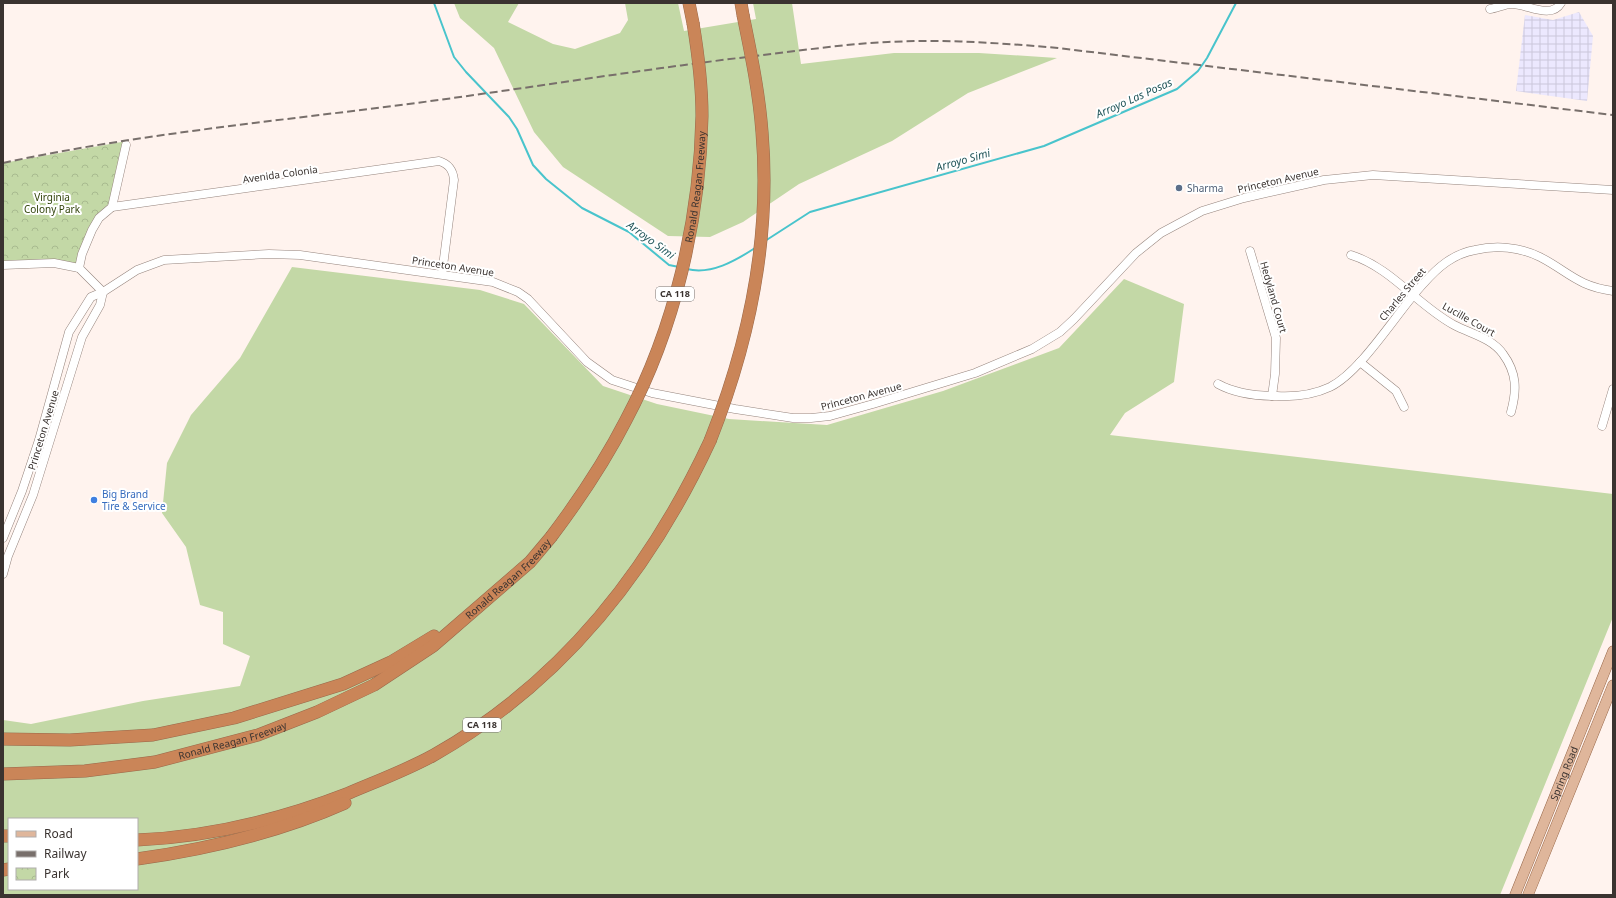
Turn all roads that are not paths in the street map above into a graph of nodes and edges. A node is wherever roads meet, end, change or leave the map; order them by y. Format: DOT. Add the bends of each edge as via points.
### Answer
graph roads {
  1 [pos="689,3"];
  2 [pos="1560,5"];
  3 [pos="742,7"];
  4 [pos="1490,9"];
  5 [pos="126,145"];
  6 [pos="1613,190"];
  7 [pos="112,207"];
  8 [pos="1250,251"];
  9 [pos="1352,255"];
  10 [pos="3,265"];
  11 [pos="79,268"];
  12 [pos="442,274"];
  13 [pos="1613,291"];
  14 [pos="103,292"];
  15 [pos="1413,294"];
  16 [pos="1360,362"];
  17 [pos="1218,384"];
  18 [pos="1613,389"];
  19 [pos="1272,396"];
  20 [pos="1404,407"];
  21 [pos="1511,412"];
  22 [pos="1602,426"];
  23 [pos="3,538"];
  24 [pos="3,574"];
  25 [pos="455,627"];
  26 [pos="1613,651"];
  27 [pos="1613,685"];
  28 [pos="3,738"];
  29 [pos="432,756"];
  30 [pos="3,774"];
  31 [pos="138,840"];
  32 [pos="138,858"];
  33 [pos="1515,895"];
  34 [pos="1528,895"];
  1 -- 25 [label="highway, Ronald Reagan Freeway / CA 118, bridge" via="698,57 702,116 698,171 692,221 672,305 645,380 627,419 592,478 552,537 530,562"];
  2 -- 4 [label="street" via="1552,10 1543,11 1512,4"];
  3 -- 29 [label="highway, CA 118, bridge" via="756,79 762,132 762,236 756,282 741,350 710,441 671,517 646,557 606,611 517,698 486,722"];
  5 -- 7 [label="street"];
  6 -- 12 [label="street, Princeton Avenue" via="1373,175 1324,180 1244,198 1202,211 1161,233 1136,253 1065,328 1032,349 974,373 830,416 811,418 735,410 652,393 612,380 587,362 537,307 518,292 493,282"];
  7 -- 11 [label="street" via="99,218 92,230"];
  7 -- 12 [label="street, Avenida Colonia" via="439,161 449,166 454,180"];
  8 -- 19 [label="street, Hedyland Court" via="1276,338 1276,374"];
  9 -- 15 [label="street, Lucille Court" via="1374,264"];
  10 -- 11 [label="street" via="54,263"];
  11 -- 14 [label="street"];
  12 -- 14 [label="street, Princeton Avenue" via="300,255 177,259 150,264"];
  13 -- 15 [label="street, Charles Street" via="1582,284 1528,252 1497,247 1473,250 1450,259 1437,268"];
  14 -- 23 [label="street, Princeton Avenue" via="91,297 69,332 39,440"];
  14 -- 24 [label="street, Princeton Avenue" via="100,305 82,337 33,495"];
  15 -- 16 [label="street, Charles Street"];
  15 -- 21 [label="street, Lucille Court" via="1448,321 1500,350 1510,365 1515,380 1516,393"];
  16 -- 19 [label="street, Charles Street" via="1345,377 1326,388 1297,396"];
  16 -- 20 [label="street" via="1396,391"];
  17 -- 19 [label="street, Charles Street" via="1232,391"];
  18 -- 22 [label="street"];
  25 -- 28 [label="highway" via="344,684 234,718 139,736 70,740"];
  25 -- 30 [label="highway, Ronald Reagan Freeway / CA 118" via="433,646 374,685 317,712 258,735 156,762 85,771"];
  26 -- 33 [label="main road, Spring Road"];
  27 -- 34 [label="main road, Spring Road"];
  29 -- 31 [label="highway, CA 118" via="372,784 295,812 195,834"];
  29 -- 32 [label="highway" via="398,778 323,812 270,831 178,852"];
}
